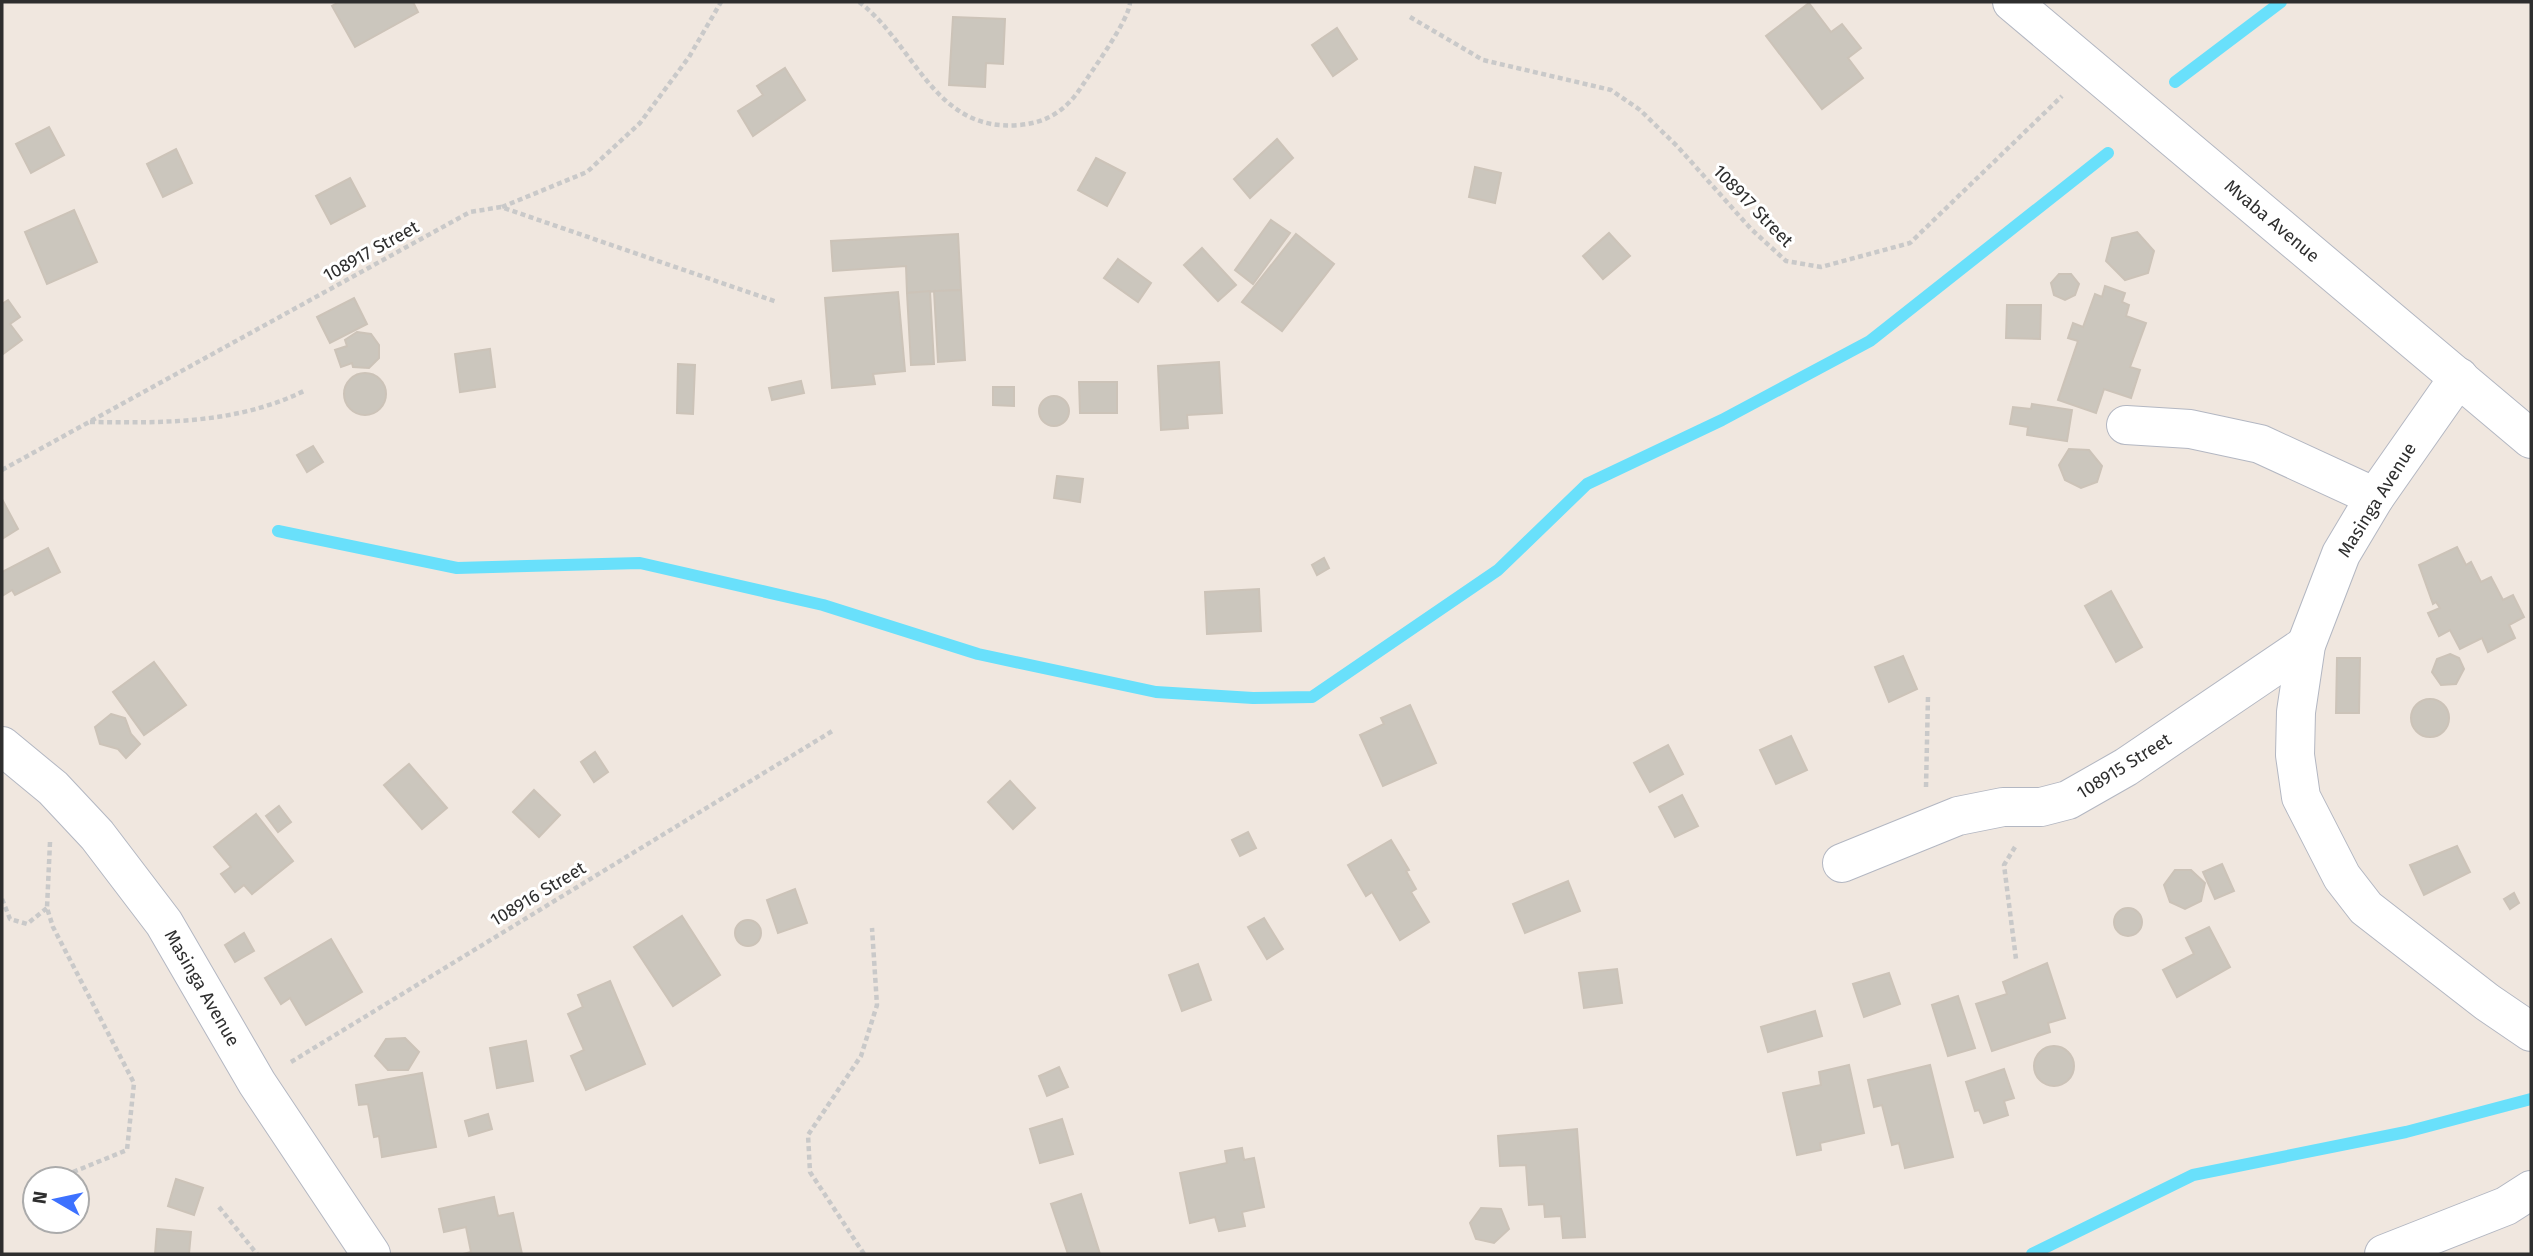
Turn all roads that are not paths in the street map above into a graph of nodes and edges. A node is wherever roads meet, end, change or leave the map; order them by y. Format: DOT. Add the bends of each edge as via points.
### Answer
graph roads {
  1 [pos="2012,2"];
  2 [pos="2459,377"];
  3 [pos="2126,425"];
  4 [pos="2531,439"];
  5 [pos="2375,497"];
  6 [pos="2306,645"];
  7 [pos="2,747"];
  8 [pos="1842,863"];
  9 [pos="2531,1032"];
  10 [pos="2531,1190"];
  11 [pos="371,1254"];
  12 [pos="2384,1254"];
  1 -- 2 [label="street, Mvaba Avenue"];
  2 -- 4 [label="street, Mvaba Avenue"];
  2 -- 5 [label="street, Masinga Avenue"];
  3 -- 5 [label="street" via="2190,429 2260,444"];
  5 -- 6 [label="street, Masinga Avenue" via="2341,554"];
  6 -- 8 [label="street, 108915 Street" via="2126,767 2068,800 1958,816"];
  6 -- 9 [label="street, Masinga Avenue" via="2296,712 2295,755 2301,797 2342,877 2366,908"];
  7 -- 11 [label="street, Masinga Avenue" via="52,788 97,835 164,923 257,1083"];
  10 -- 12 [label="street" via="2506,1206"];
}
